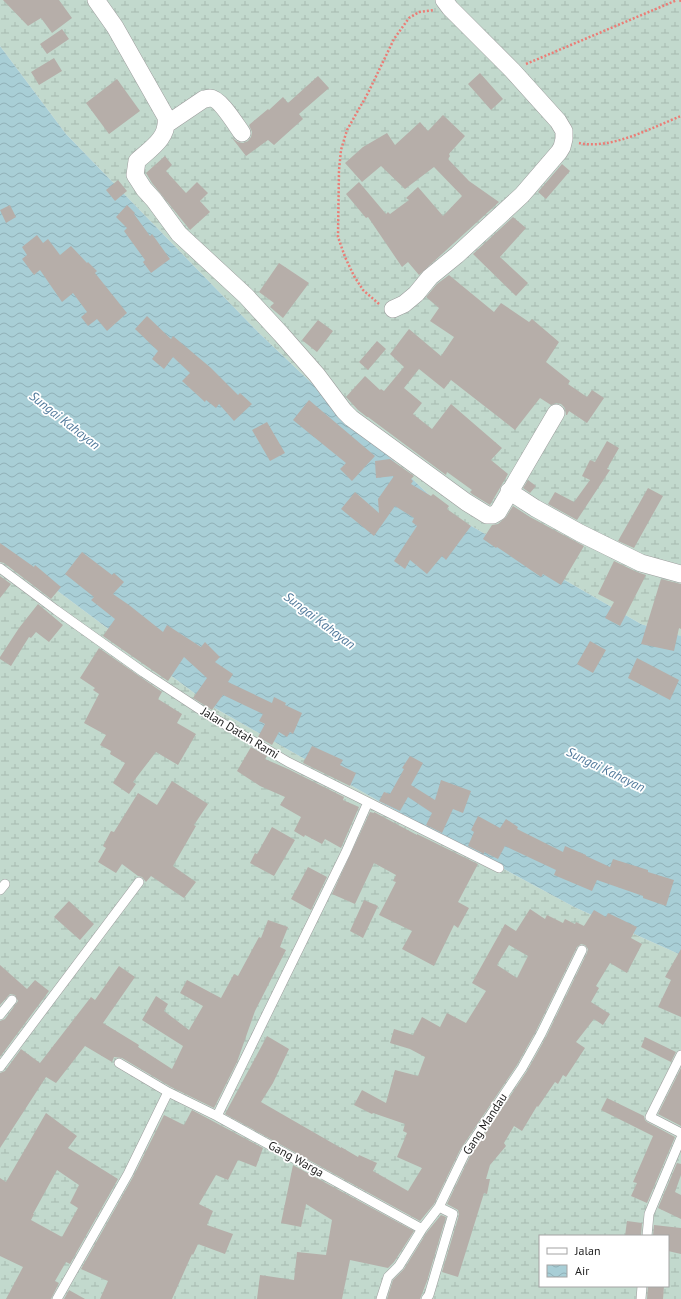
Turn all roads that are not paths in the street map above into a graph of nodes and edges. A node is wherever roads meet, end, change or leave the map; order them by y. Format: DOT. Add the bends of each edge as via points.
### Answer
graph roads {
  1 [pos="96,0"];
  2 [pos="447,4"];
  3 [pos="167,124"];
  4 [pos="242,133"];
  5 [pos="393,308"];
  6 [pos="556,413"];
  7 [pos="509,491"];
  8 [pos="0,568"];
  9 [pos="681,574"];
  10 [pos="368,802"];
  11 [pos="499,868"];
  12 [pos="139,882"];
  13 [pos="582,950"];
  14 [pos="12,1000"];
  15 [pos="0,1015"];
  16 [pos="681,1055"];
  17 [pos="119,1063"];
  18 [pos="0,1067"];
  19 [pos="168,1092"];
  20 [pos="216,1116"];
  21 [pos="681,1133"];
  22 [pos="681,1138"];
  23 [pos="439,1207"];
  24 [pos="422,1228"];
  25 [pos="647,1235"];
  26 [pos="642,1287"];
  27 [pos="57,1299"];
  28 [pos="381,1299"];
  29 [pos="426,1299"];
  30 [pos="640,1299"];
  1 -- 3 [label="street" via="115,27 166,117"];
  2 -- 5 [label="street" via="512,70 561,126 564,139 559,152 522,195 430,277 416,294 404,304"];
  3 -- 4 [label="street" via="204,99 210,98 220,104"];
  3 -- 7 [label="street" via="157,144 137,161 135,175 179,234 246,296 317,375 351,418 487,515 498,512"];
  6 -- 7 [label="street"];
  7 -- 9 [label="street" via="580,533 641,563"];
  8 -- 10 [label="lane, Jalan Datah Rami" via="142,672 207,714 288,762"];
  10 -- 11 [label="lane, Jalan Datah Rami"];
  10 -- 20 [label="lane"];
  12 -- 18 [label="lane"];
  13 -- 23 [label="lane, Gang Mandau" via="522,1068 465,1153"];
  14 -- 15 [label="lane"];
  16 -- 21 [label="lane" via="650,1117"];
  17 -- 19 [label="lane, Gang Warga"];
  19 -- 20 [label="lane, Gang Warga"];
  19 -- 27 [label="lane" via="128,1174"];
  20 -- 24 [label="lane, Gang Warga"];
  22 -- 25 [label="lane" via="649,1214"];
  23 -- 24 [label="lane, Gang Mandau"];
  23 -- 29 [label="lane" via="453,1214"];
  24 -- 28 [label="lane, Gang Mandau" via="399,1266 388,1277"];
  26 -- 30 [label="lane"];
}
